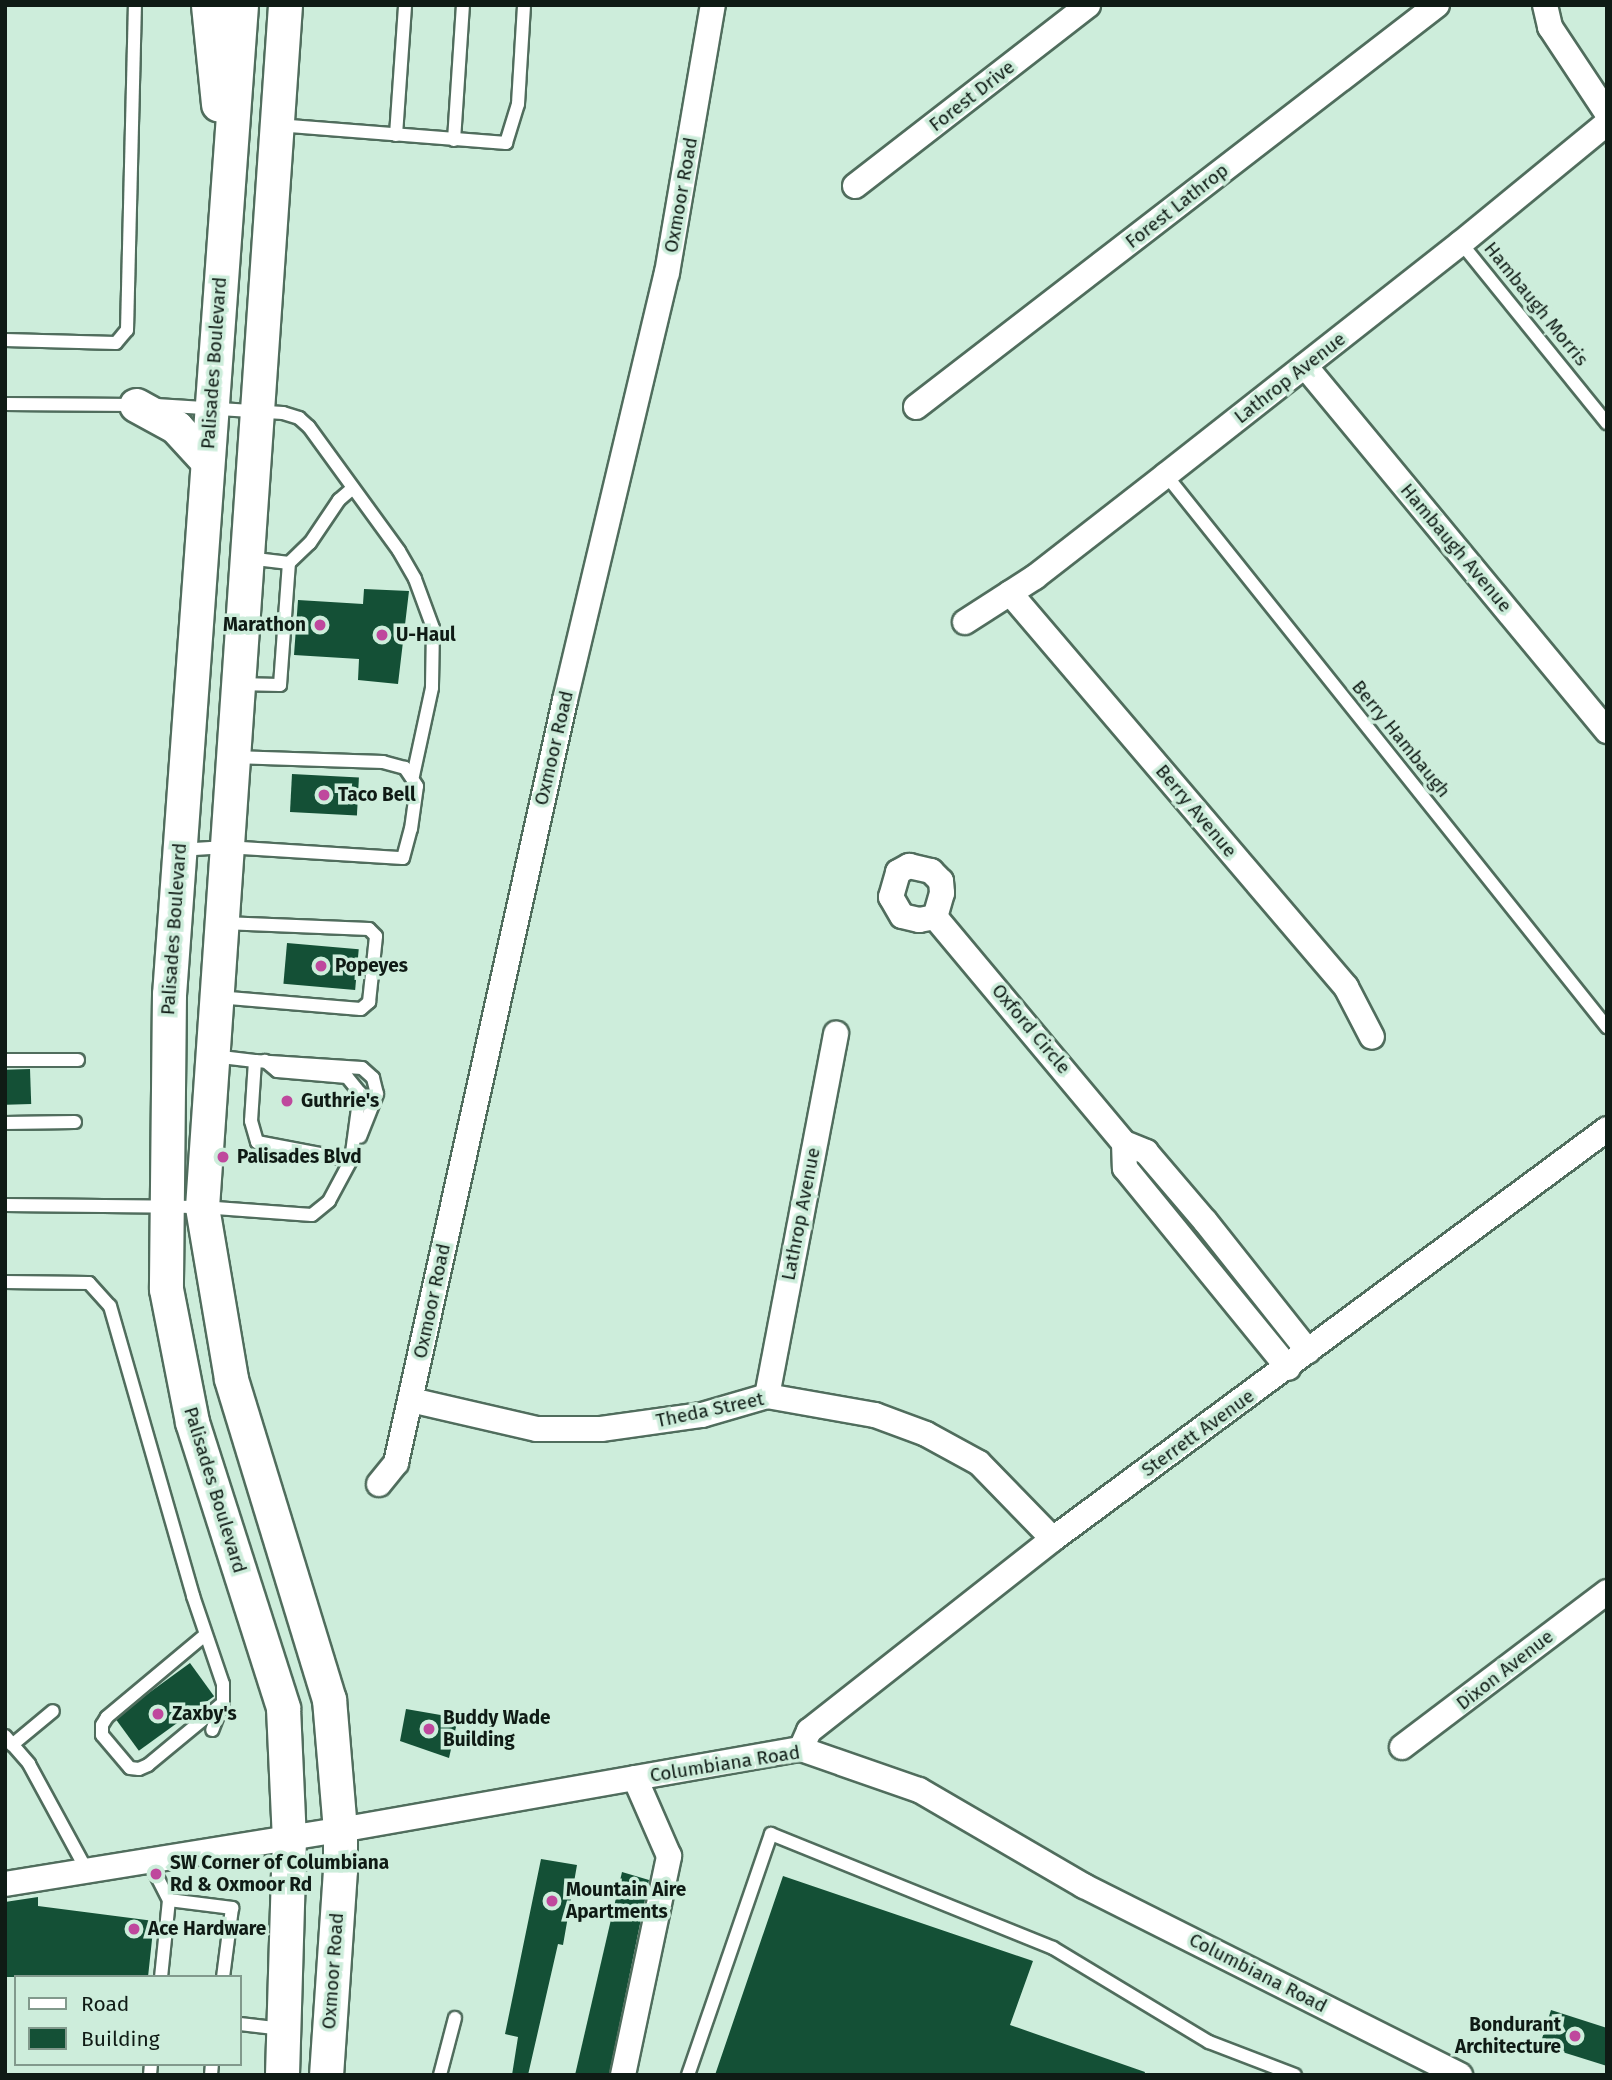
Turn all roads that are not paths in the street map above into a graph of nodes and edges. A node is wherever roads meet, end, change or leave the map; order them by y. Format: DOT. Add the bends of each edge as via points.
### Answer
graph roads {
  1 [pos="135,5"];
  2 [pos="208,5"];
  3 [pos="241,5"];
  4 [pos="285,5"];
  5 [pos="405,5"];
  6 [pos="463,5"];
  7 [pos="524,5"];
  8 [pos="713,5"];
  9 [pos="1088,5"];
  10 [pos="1437,5"];
  11 [pos="1545,5"];
  12 [pos="1607,113"];
  13 [pos="1607,123"];
  14 [pos="276,125"];
  15 [pos="396,135"];
  16 [pos="454,139"];
  17 [pos="855,186"];
  18 [pos="226,192"];
  19 [pos="1461,243"];
  20 [pos="5,340"];
  21 [pos="1305,366"];
  22 [pos="5,404"];
  23 [pos="136,405"];
  24 [pos="916,407"];
  25 [pos="211,408"];
  26 [pos="256,410"];
  27 [pos="1607,423"];
  28 [pos="207,461"];
  29 [pos="1166,475"];
  30 [pos="354,488"];
  31 [pos="246,558"];
  32 [pos="289,563"];
  33 [pos="1010,593"];
  34 [pos="965,622"];
  35 [pos="238,684"];
  36 [pos="1607,730"];
  37 [pos="233,757"];
  38 [pos="413,776"];
  39 [pos="226,847"];
  40 [pos="179,850"];
  41 [pos="935,917"];
  42 [pos="222,922"];
  43 [pos="216,997"];
  44 [pos="1607,1027"];
  45 [pos="836,1033"];
  46 [pos="1372,1037"];
  47 [pos="213,1056"];
  48 [pos="5,1060"];
  49 [pos="78,1060"];
  50 [pos="260,1061"];
  51 [pos="75,1122"];
  52 [pos="5,1123"];
  53 [pos="1607,1129"];
  54 [pos="1125,1143"];
  55 [pos="351,1160"];
  56 [pos="5,1205"];
  57 [pos="167,1207"];
  58 [pos="202,1207"];
  59 [pos="1205,1220"];
  60 [pos="1182,1238"];
  61 [pos="5,1282"];
  62 [pos="1308,1351"];
  63 [pos="1288,1368"];
  64 [pos="767,1396"];
  65 [pos="411,1400"];
  66 [pos="379,1484"];
  67 [pos="1053,1539"];
  68 [pos="1607,1591"];
  69 [pos="205,1635"];
  70 [pos="223,1702"];
  71 [pos="54,1711"];
  72 [pos="212,1730"];
  73 [pos="9,1741"];
  74 [pos="1402,1746"];
  75 [pos="801,1749"];
  76 [pos="635,1778"];
  77 [pos="340,1830"];
  78 [pos="289,1838"];
  79 [pos="149,1861"];
  80 [pos="87,1871"];
  81 [pos="5,1884"];
  82 [pos="169,1900"];
  83 [pos="161,1975"];
  84 [pos="223,1975"];
  85 [pos="455,2018"];
  86 [pos="242,2024"];
  87 [pos="284,2029"];
  88 [pos="282,2075"];
  89 [pos="326,2075"];
  90 [pos="440,2075"];
  91 [pos="623,2075"];
  92 [pos="688,2075"];
  93 [pos="1295,2075"];
  94 [pos="1460,2075"];
  1 -- 20 [label="lane" via="127,330 116,342"];
  2 -- 18 [label="main road"];
  3 -- 18 [label="main road, Palisades Boulevard"];
  4 -- 14 [label="main road"];
  5 -- 15 [label="lane"];
  6 -- 16 [label="lane"];
  7 -- 16 [label="lane" via="518,104 506,143"];
  8 -- 65 [label="street, Oxmoor Road" via="667,273 565,700"];
  9 -- 17 [label="street, Forest Drive"];
  10 -- 24 [label="street, Forest Lathrop"];
  11 -- 12 [label="street" via="1550,27"];
  13 -- 19 [label="street, Lathrop Avenue"];
  14 -- 15 [label="lane"];
  14 -- 26 [label="main road"];
  15 -- 16 [label="lane"];
  18 -- 25 [label="main road, Palisades Boulevard"];
  19 -- 21 [label="street, Lathrop Avenue"];
  19 -- 27 [label="lane, Hambaugh Morris"];
  21 -- 29 [label="street, Lathrop Avenue"];
  21 -- 36 [label="street, Hambaugh Avenue"];
  22 -- 23 [label="lane"];
  23 -- 25 [label="lane"];
  23 -- 28 [label="main road" via="176,427"];
  25 -- 26 [label="lane"];
  25 -- 28 [label="main road, Palisades Boulevard"];
  26 -- 30 [label="lane" via="299,418"];
  26 -- 31 [label="main road"];
  28 -- 40 [label="main road, Palisades Boulevard"];
  29 -- 33 [label="street, Lathrop Avenue"];
  29 -- 44 [label="lane, Berry Hambaugh"];
  30 -- 32 [label="lane"];
  30 -- 38 [label="lane" via="410,570 433,628 432,688"];
  31 -- 32 [label="lane"];
  31 -- 35 [label="main road"];
  32 -- 35 [label="lane" via="280,685"];
  33 -- 34 [label="street, Lathrop Avenue"];
  33 -- 46 [label="street, Berry Avenue" via="1346,987"];
  35 -- 37 [label="main road"];
  37 -- 38 [label="lane" via="383,762 405,768"];
  37 -- 39 [label="main road"];
  38 -- 39 [label="lane" via="417,797 403,858"];
  39 -- 40 [label="lane"];
  39 -- 42 [label="main road"];
  40 -- 57 [label="main road, Palisades Boulevard" via="169,994"];
  41 -- 54 [label="street, Oxford Circle"];
  42 -- 43 [label="main road"];
  42 -- 43 [label="lane" via="369,929 376,936 369,1002 361,1009"];
  43 -- 47 [label="main road"];
  45 -- 64 [label="street, Lathrop Avenue"];
  47 -- 50 [label="lane"];
  47 -- 58 [label="main road"];
  48 -- 49 [label="lane"];
  50 -- 55 [label="lane" via="277,1071 346,1077 360,1093"];
  50 -- 55 [label="lane" via="251,1121 257,1142"];
  50 -- 55 [label="lane" via="362,1068 373,1078 377,1094"];
  51 -- 52 [label="lane"];
  53 -- 62 [label="street, Sterrett Avenue"];
  54 -- 59 [label="street, Oxford Circle" via="1146,1152"];
  54 -- 60 [label="street, Oxford Circle" via="1125,1168"];
  55 -- 58 [label="lane" via="329,1201 312,1215"];
  56 -- 57 [label="lane"];
  57 -- 58 [label="lane"];
  57 -- 78 [label="main road, Palisades Boulevard" via="166,1289 192,1422 283,1708"];
  58 -- 77 [label="main road, Oxmoor Road" via="231,1379 329,1699"];
  59 -- 60 [label="street"];
  59 -- 62 [label="street, Oxford Circle"];
  60 -- 63 [label="street, Oxford Circle"];
  61 -- 69 [label="lane" via="89,1283 110,1306"];
  62 -- 63 [label="street, Sterrett Avenue"];
  63 -- 67 [label="street, Sterrett Avenue"];
  64 -- 65 [label="street, Theda Street" via="702,1415 601,1429 537,1429"];
  64 -- 67 [label="street, Theda Street" via="875,1415 926,1434 979,1463"];
  65 -- 66 [label="street, Oxmoor Road" via="396,1463"];
  67 -- 75 [label="street, Sterrett Avenue" via="809,1731"];
  68 -- 74 [label="street, Dixon Avenue"];
  69 -- 70 [label="lane" via="223,1684"];
  69 -- 70 [label="lane" via="107,1717 102,1735 130,1768 139,1769"];
  70 -- 72 [label="lane"];
  71 -- 73 [label="lane"];
  73 -- 80 [label="lane" via="29,1764"];
  75 -- 76 [label="street, Columbiana Road"];
  75 -- 94 [label="street, Columbiana Road" via="919,1790 1084,1886"];
  76 -- 77 [label="street, Columbiana Road"];
  76 -- 91 [label="street" via="669,1856"];
  77 -- 78 [label="street, Columbiana Road"];
  77 -- 89 [label="main road, Oxmoor Road"];
  78 -- 79 [label="street, Columbiana Road"];
  78 -- 87 [label="main road"];
  79 -- 80 [label="street, Columbiana Road"];
  79 -- 82 [label="lane"];
  80 -- 81 [label="street, Columbiana Road"];
  82 -- 83 [label="lane"];
  82 -- 84 [label="lane" via="232,1908"];
  85 -- 90 [label="lane"];
  86 -- 87 [label="lane"];
  87 -- 88 [label="main road"];
  92 -- 93 [label="lane" via="771,1834 1053,1948 1209,2042"];
}
